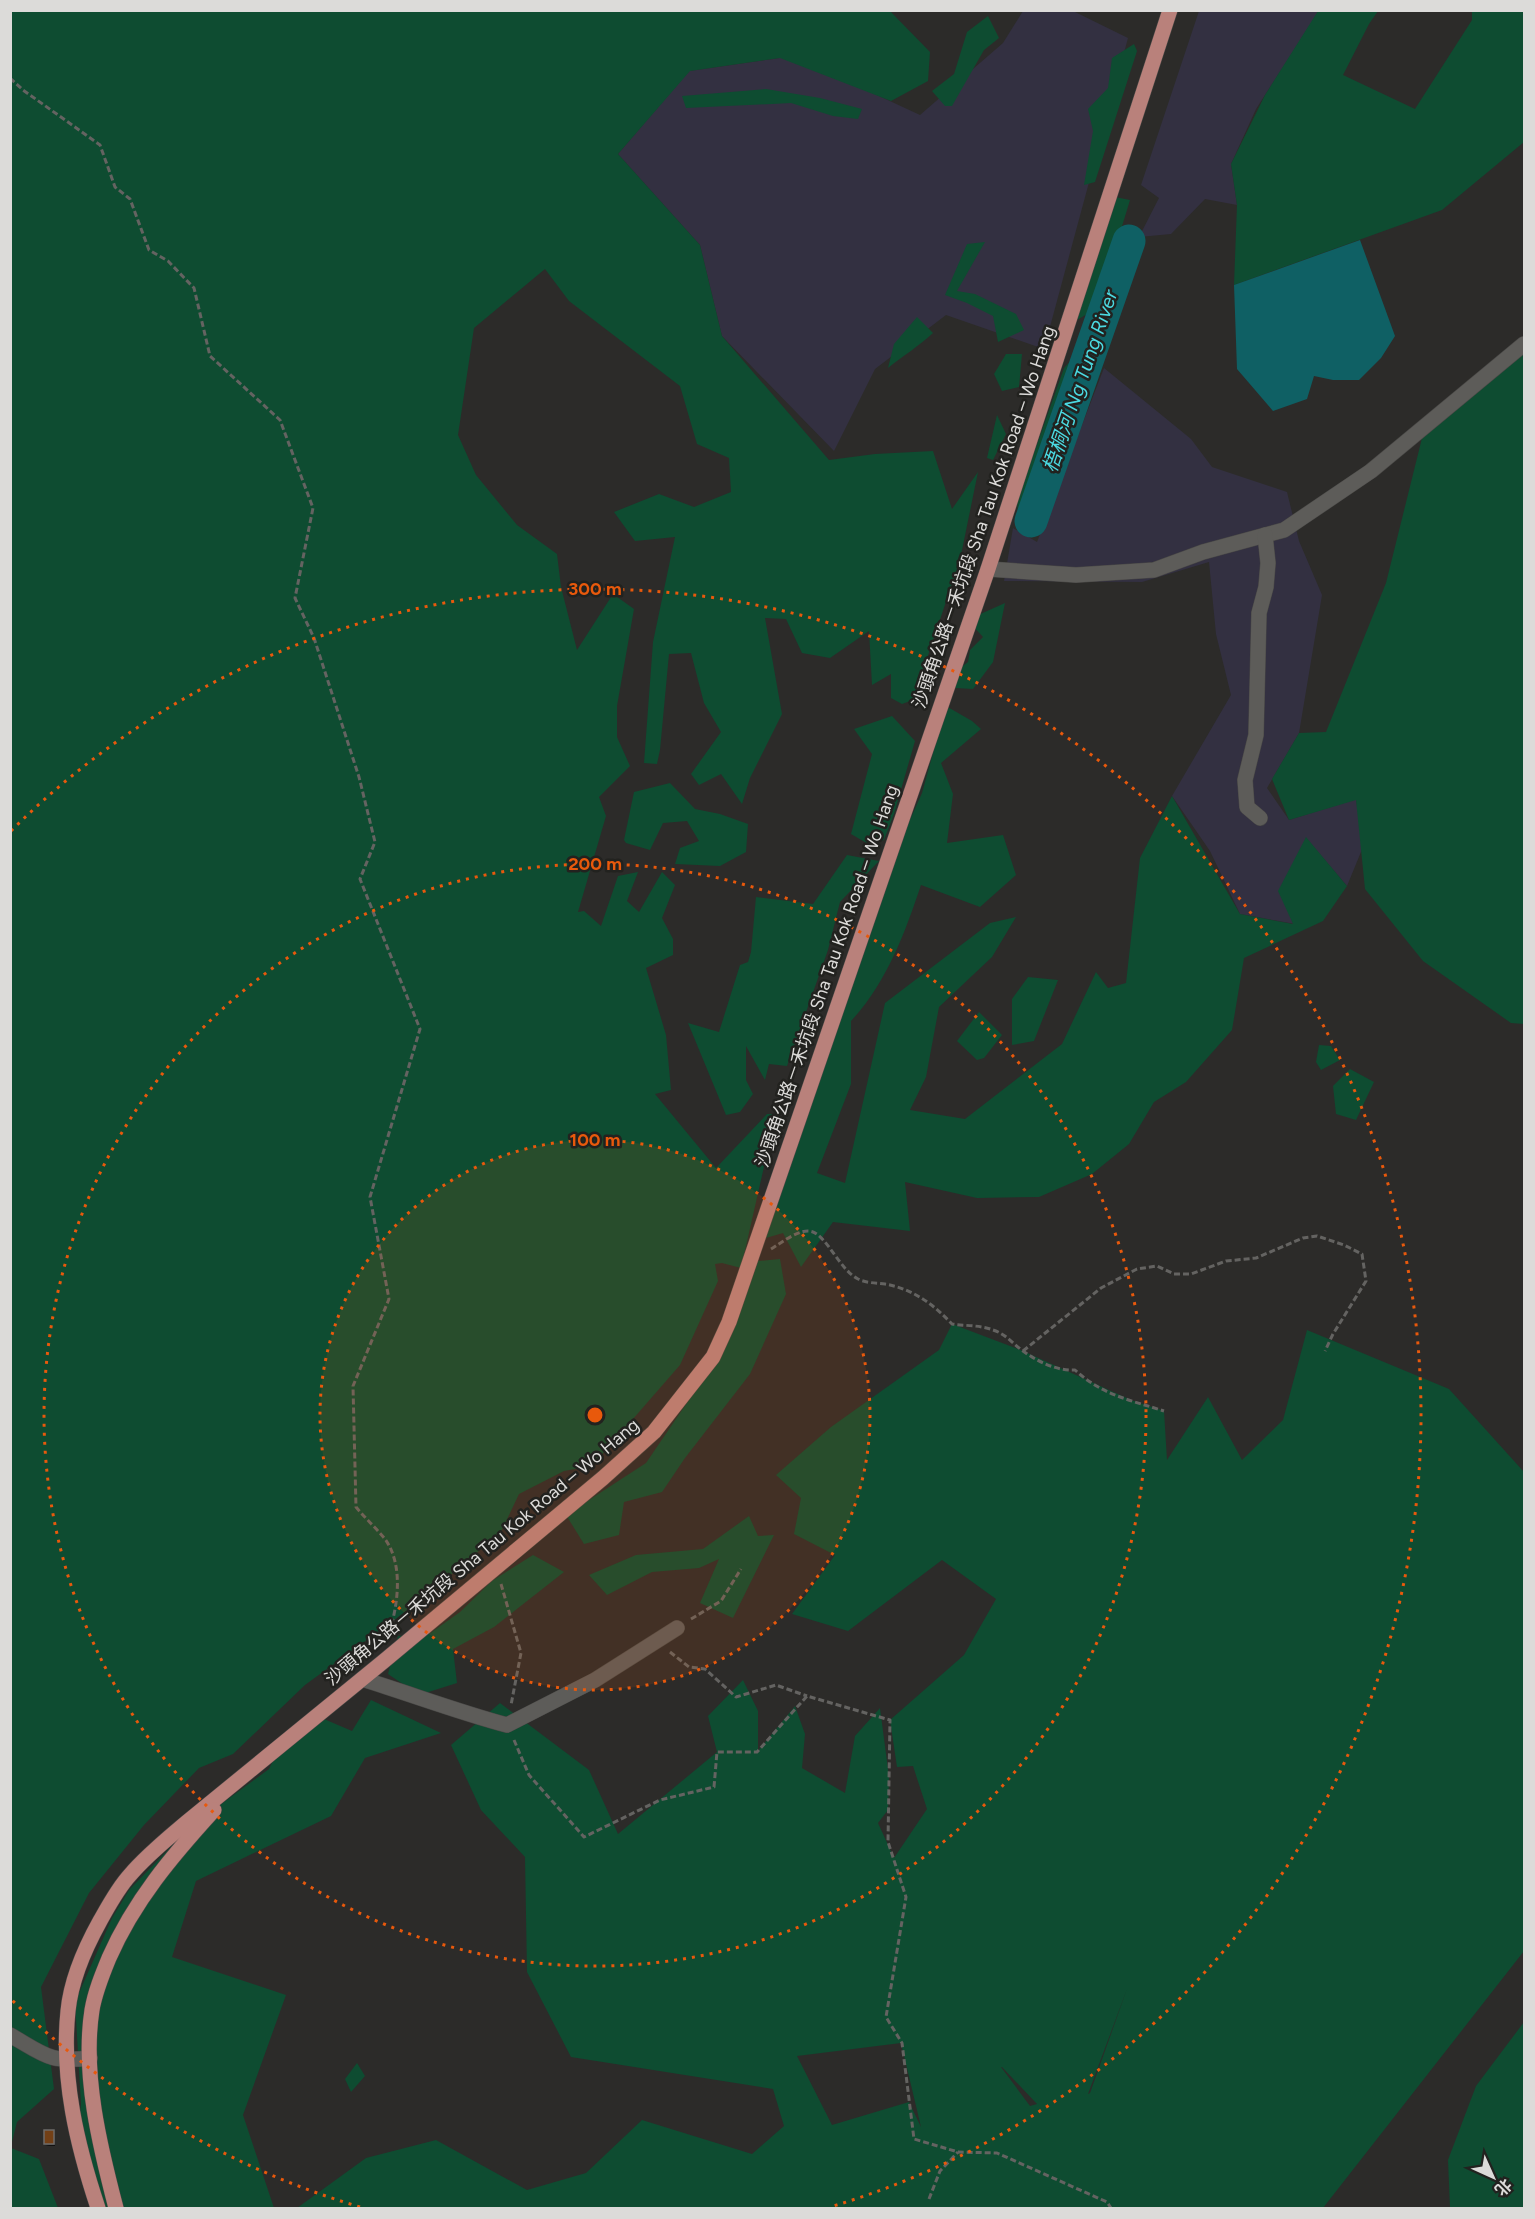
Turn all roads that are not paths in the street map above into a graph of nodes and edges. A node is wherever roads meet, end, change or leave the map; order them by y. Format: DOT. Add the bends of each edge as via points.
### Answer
graph roads {
  1 [pos="1170,10"];
  2 [pos="1524,344"];
  3 [pos="1265,535"];
  4 [pos="988,569"];
  5 [pos="1260,818"];
  6 [pos="677,1628"];
  7 [pos="362,1679"];
  8 [pos="246,1774"];
  9 [pos="10,2035"];
  10 [pos="90,2058"];
  11 [pos="67,2061"];
  12 [pos="98,2208"];
  13 [pos="116,2208"];
  1 -- 4 [label="main road, 沙頭角公路－禾坑段 Sha Tau Kok Road – Wo Hang"];
  2 -- 3 [label="street" via="1371,471 1284,530"];
  3 -- 4 [label="street" via="1154,570 1076,575"];
  3 -- 5 [label="street" via="1268,563 1259,613 1256,735 1245,780 1246,807"];
  4 -- 7 [label="main road, 沙頭角公路－禾坑段 Sha Tau Kok Road – Wo Hang" via="729,1322 712,1357 654,1432"];
  6 -- 7 [label="street" via="595,1680 507,1725"];
  7 -- 8 [label="main road, 沙頭角公路－禾坑段 Sha Tau Kok Road – Wo Hang"];
  8 -- 10 [label="main road, 沙頭角公路－禾坑段 Sha Tau Kok Road – Wo Hang" via="155,1876 133,1910 98,1987 92,2010"];
  8 -- 11 [label="main road, 沙頭角公路－禾坑段 Sha Tau Kok Road – Wo Hang" via="155,1849 129,1875 108,1905 78,1969 68,2010"];
  9 -- 11 [label="street" via="51,2059"];
  10 -- 11 [label="street"];
  10 -- 13 [label="main road, 沙頭角公路－禾坑段 Sha Tau Kok Road – Wo Hang" via="96,2121"];
  11 -- 12 [label="main road, 沙頭角公路－禾坑段 Sha Tau Kok Road – Wo Hang" via="77,2132"];
}
